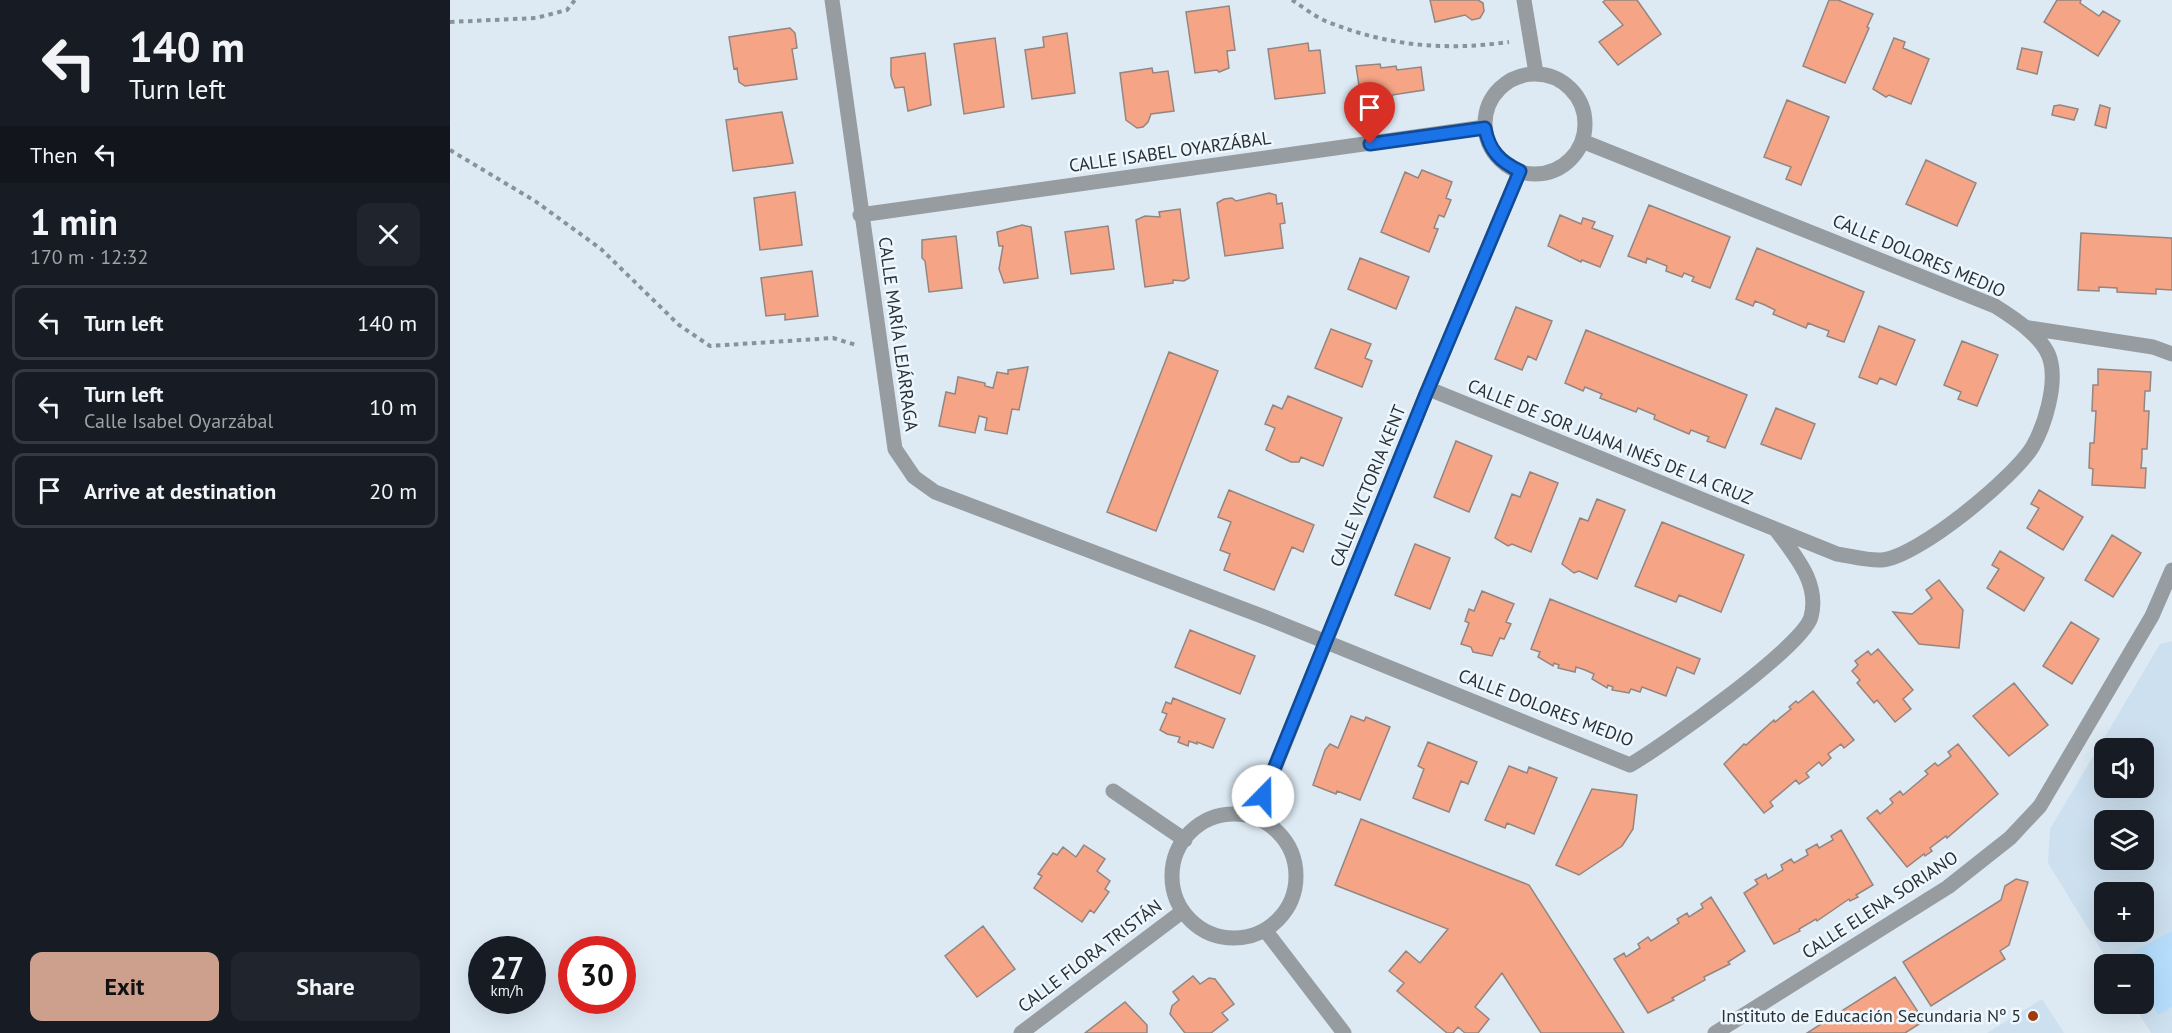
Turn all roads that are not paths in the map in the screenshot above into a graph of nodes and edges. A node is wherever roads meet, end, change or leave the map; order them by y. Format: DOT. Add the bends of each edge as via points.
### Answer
graph roads {
  1 [pos="832,0"];
  2 [pos="1524,0"];
  3 [pos="1536,74"];
  4 [pos="1485,128"];
  5 [pos="1582,141"];
  6 [pos="1520,171"];
  7 [pos="860,215"];
  8 [pos="2029,328"];
  9 [pos="2172,354"];
  10 [pos="1429,389"];
  11 [pos="1777,531"];
  12 [pos="2172,570"];
  13 [pos="1326,643"];
  14 [pos="1113,791"];
  15 [pos="1255,817"];
  16 [pos="1185,840"];
  17 [pos="1183,911"];
  18 [pos="1265,930"];
  19 [pos="1021,1033"];
  20 [pos="1344,1033"];
  21 [pos="1715,1033"];
  1 -- 7 [label="street, CALLE MARÍA LEJÁRRAGA"];
  2 -- 3 [label="street"];
  3 -- 4 [label="street" via="1521,75 1495,93 1486,110"];
  3 -- 5 [label="street" via="1560,80 1574,92 1584,111"];
  4 -- 6 [label="street" via="1494,153"];
  4 -- 7 [label="street, CALLE ISABEL OYARZÁBAL"];
  5 -- 6 [label="street" via="1568,162 1554,170 1529,174"];
  5 -- 8 [label="street, CALLE DOLORES MEDIO" via="1995,306"];
  6 -- 10 [label="street, CALLE VICTORIA KENT"];
  7 -- 13 [label="street, CALLE MARÍA LEJÁRRAGA" via="895,449 914,477 935,492"];
  8 -- 9 [label="street" via="2154,347"];
  8 -- 11 [label="street, CALLE DOLORES MEDIO" via="2052,362 2050,406 2032,447 1999,484 1928,541 1883,560 1837,554"];
  10 -- 11 [label="street, CALLE DE SOR JUANA INÉS DE LA CRUZ"];
  10 -- 13 [label="street, CALLE VICTORIA KENT"];
  11 -- 13 [label="street, CALLE DOLORES MEDIO" via="1806,571 1812,597 1811,619 1790,647 1663,746 1630,765"];
  12 -- 21 [label="street, CALLE ELENA SORIANO" via="2152,616 2040,806 2010,838 1948,887"];
  13 -- 15 [label="street, CALLE VICTORIA KENT"];
  14 -- 16 [label="street"];
  15 -- 16 [label="street" via="1222,815 1202,822"];
  15 -- 18 [label="street" via="1274,828 1288,845 1297,871 1295,892 1282,917"];
  16 -- 17 [label="street" via="1172,868 1174,890"];
  17 -- 18 [label="street" via="1198,926 1222,937 1244,937"];
  17 -- 19 [label="street, CALLE FLORA TRISTÁN"];
  18 -- 20 [label="street"];
}
